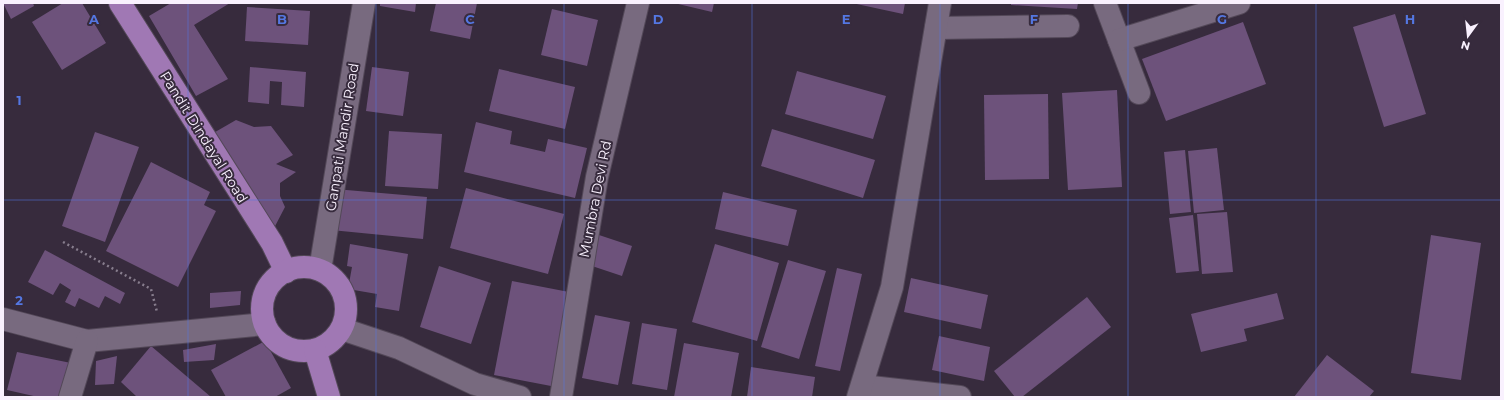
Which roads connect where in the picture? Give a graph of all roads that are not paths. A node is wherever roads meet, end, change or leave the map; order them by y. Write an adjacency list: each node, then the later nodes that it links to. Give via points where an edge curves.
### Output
1 (120, 3): 12 (main road, Pandit Dindayal Road, via 272,243)
2 (364, 3): 11 (street, Ganpati Mandir Road)
3 (638, 3): 22 (street, Mumbra Devi Rd, via 597,177)
4 (940, 3): 8 (street)
5 (1105, 3): 9 (street)
6 (1239, 3): 9 (street)
7 (1068, 26): 8 (street)
8 (936, 28): 18 (street, via 892,287)
9 (1119, 40): 10 (street)
10 (1139, 93)
11 (320, 270): 12 (main road, via 303,268); 15 (main road, via 334,280 344,295 346,312)
12 (286, 272): 14 (main road, via 274,281 265,294 262,308)
13 (3, 319): 16 (street)
14 (265, 324): 16 (street); 17 (main road, via 273,337 285,347 300,351)
15 (342, 329): 17 (main road, via 331,342); 21 (street, via 398,348 475,384)
16 (87, 341): 19 (street)
17 (315, 350): 20 (main road)
18 (860, 392): 23 (street)
19 (70, 397)
20 (329, 397)
21 (520, 397)
22 (561, 397)
23 (960, 397)

